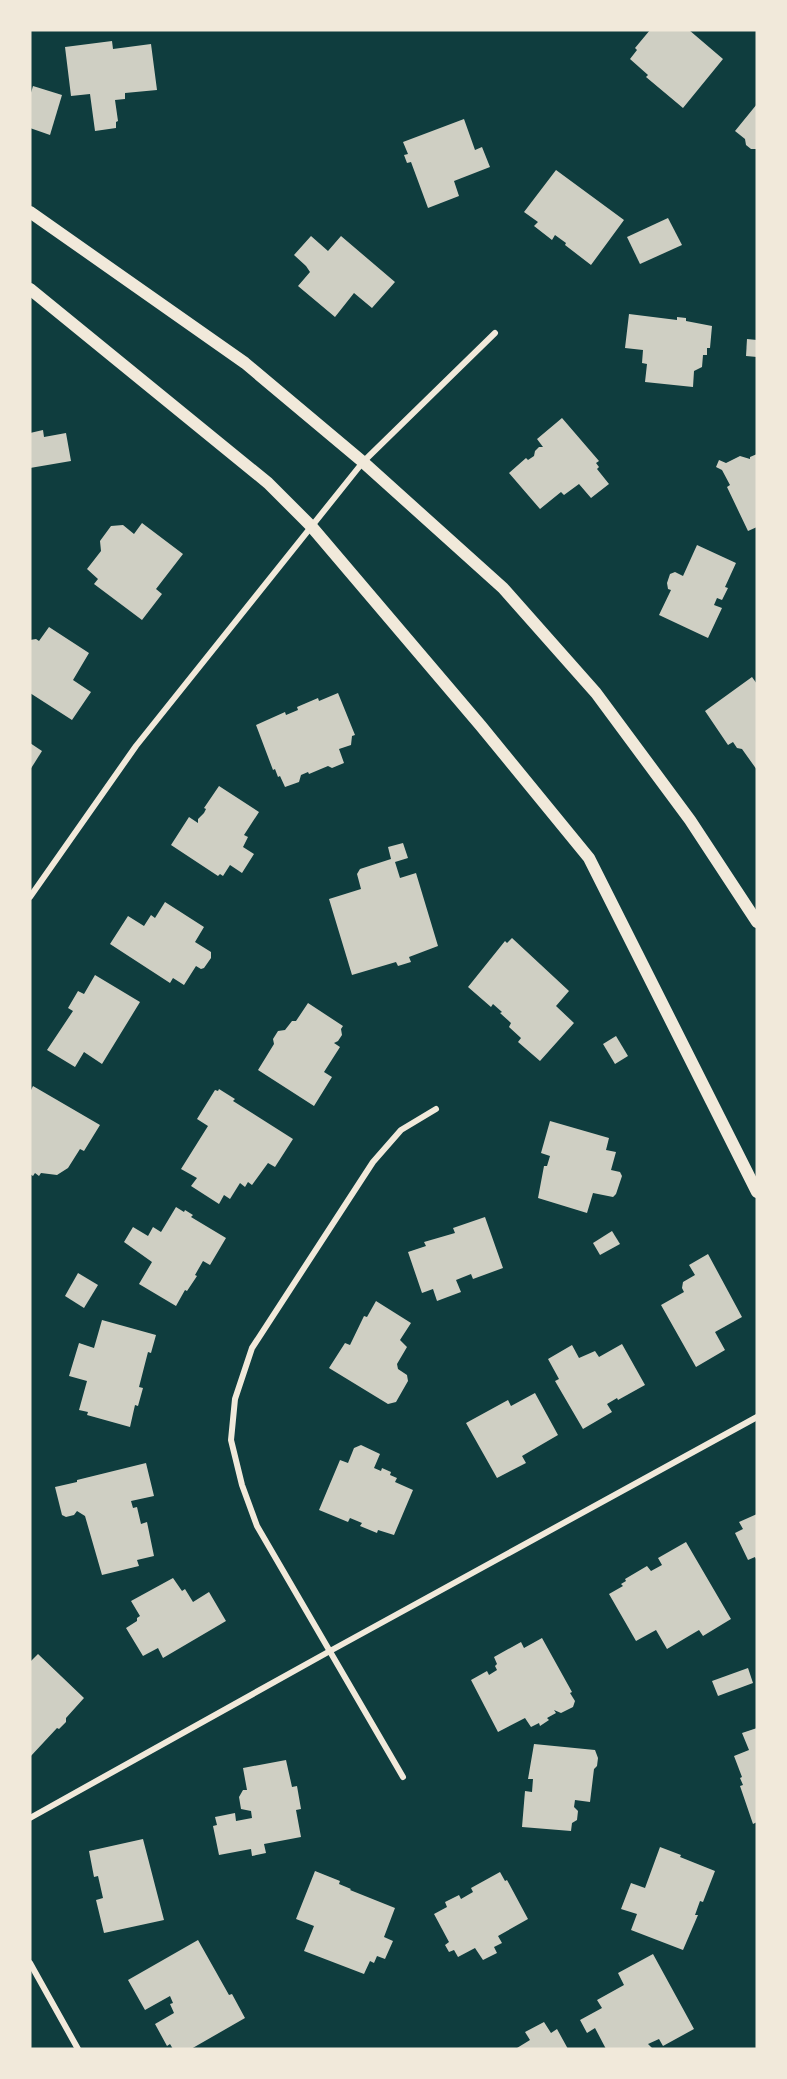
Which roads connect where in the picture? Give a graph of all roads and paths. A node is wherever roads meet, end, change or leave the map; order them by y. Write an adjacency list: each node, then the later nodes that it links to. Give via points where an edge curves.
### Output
1 (30, 212): 4 (main road, via 245,363)
2 (30, 289): 5 (main road, via 268,483)
3 (495, 333): 4 (street)
4 (363, 462): 5 (street); 7 (main road, via 503,588 596,693 690,820)
5 (311, 526): 6 (street, via 136,746); 9 (main road, via 589,858)
6 (30, 897)
7 (757, 922)
8 (436, 1109): 11 (street, via 401,1130 373,1162 252,1347 235,1399 231,1440 257,1526)
9 (757, 1192)
10 (757, 1417): 11 (street)
11 (330, 1651): 12 (street); 13 (street)
12 (403, 1777)
13 (30, 1818)
14 (30, 1963): 15 (street)
15 (78, 2049)

